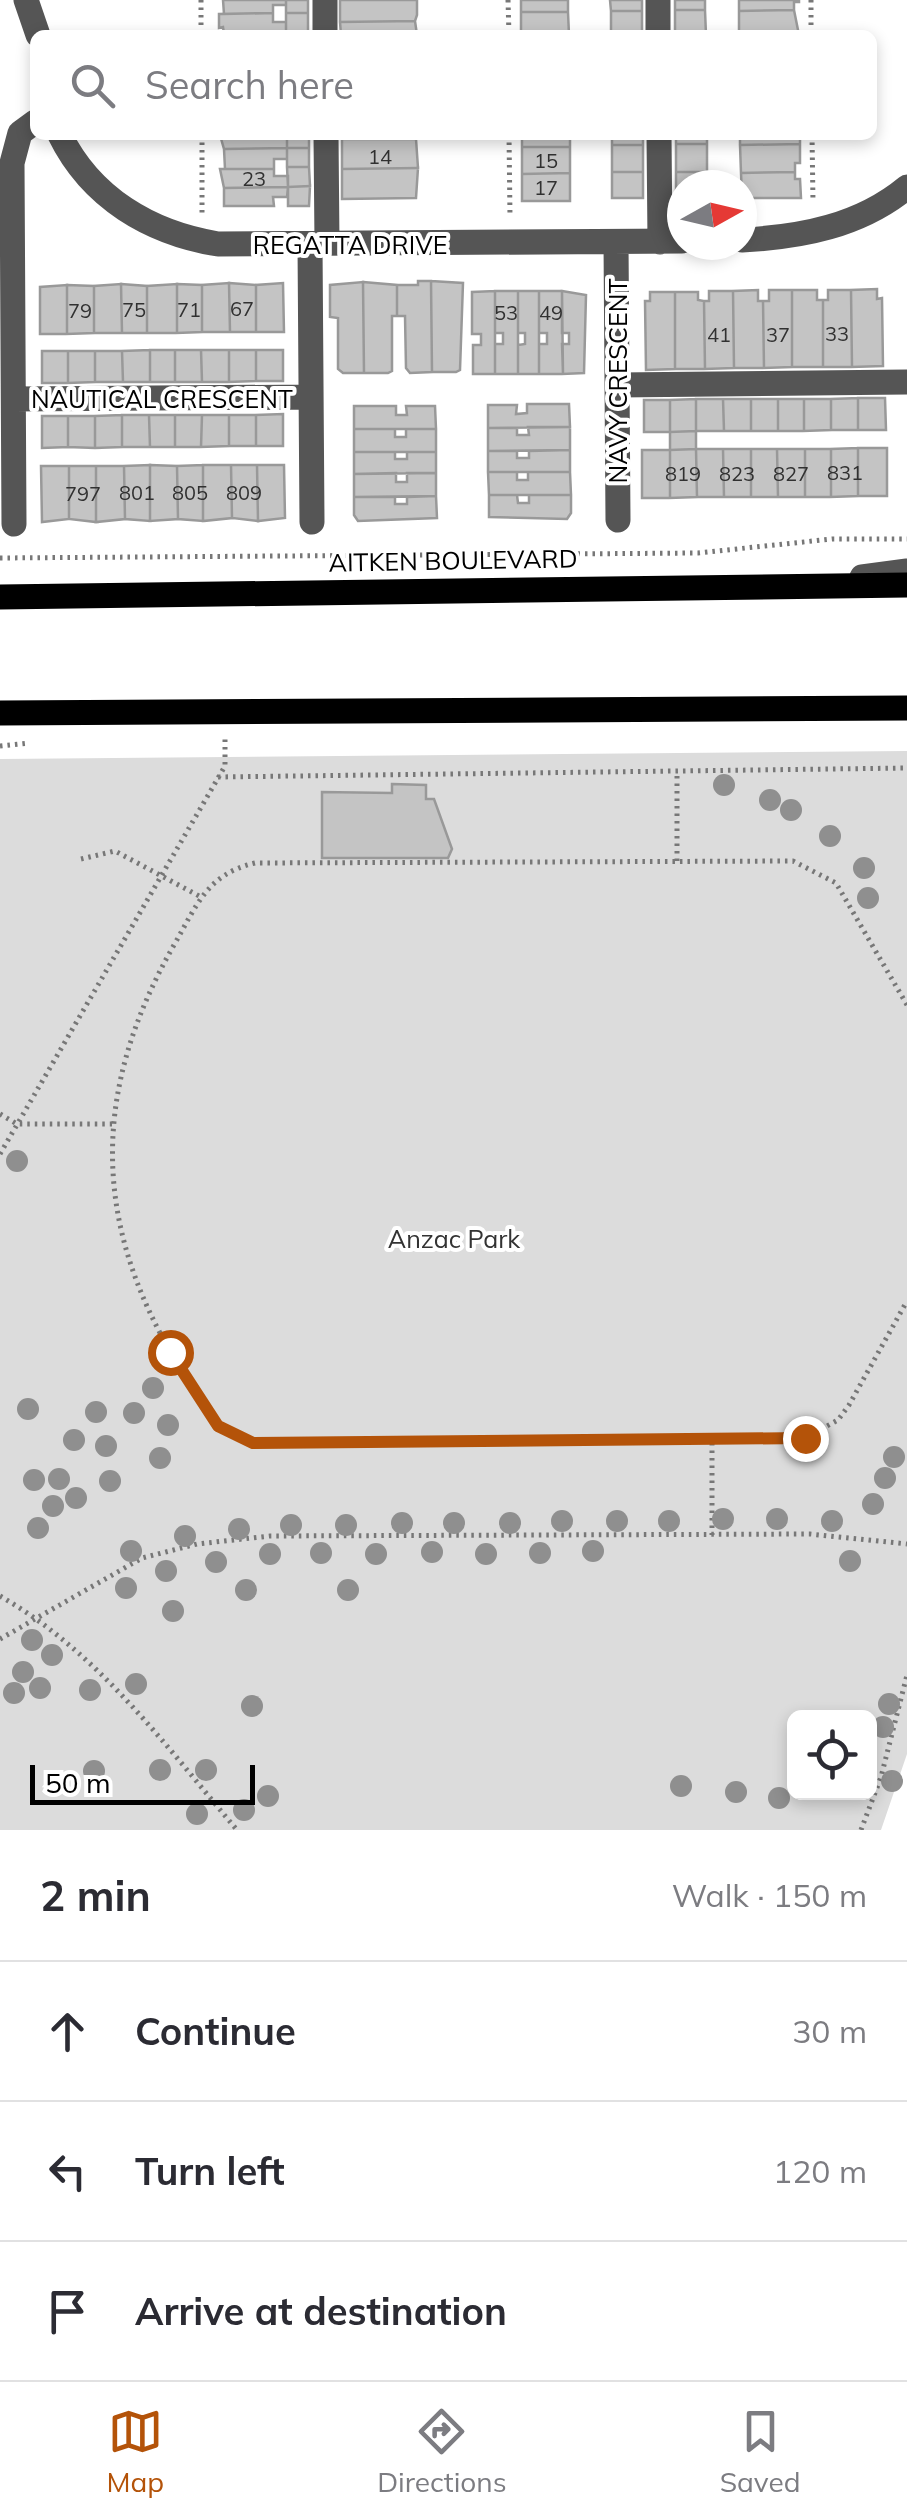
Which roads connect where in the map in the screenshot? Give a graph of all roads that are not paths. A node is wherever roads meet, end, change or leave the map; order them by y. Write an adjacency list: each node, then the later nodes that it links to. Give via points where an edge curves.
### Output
1 (26, 0): 4 (street)
2 (325, 0): 5 (street)
3 (658, 0): 6 (street)
4 (36, 30)
5 (326, 30)
6 (658, 30)
7 (30, 126): 20 (street, NAUTICAL CRESCENT, via 20,133 12,164)
8 (63, 140): 16 (street, REGATTA DRIVE, via 106,196 162,230 218,244)
9 (326, 140): 16 (street, NAUTICAL CRESCENT)
10 (660, 140): 12 (street)
11 (906, 194): 13 (street, via 828,229)
12 (667, 206)
13 (757, 238)
14 (616, 242): 15 (street, REGATTA DRIVE); 16 (street, REGATTA DRIVE); 18 (street, NAVY CRESCENT)
15 (667, 242)
16 (318, 244): 19 (street, NAUTICAL CRESCENT)
17 (907, 382): 18 (street)
18 (617, 385): 21 (street, NAVY CRESCENT)
19 (310, 397): 20 (street, NAUTICAL CRESCENT); 22 (street, NAUTICAL CRESCENT)
20 (14, 400): 23 (street, NAUTICAL CRESCENT)
21 (618, 520)
22 (312, 522)
23 (14, 524)
24 (907, 571): 26 (street)
25 (907, 585): 26 (main road, AITKEN BOULEVARD)
26 (793, 586): 27 (main road, AITKEN BOULEVARD)
27 (0, 597)
28 (907, 708): 29 (main road)
29 (0, 713)

